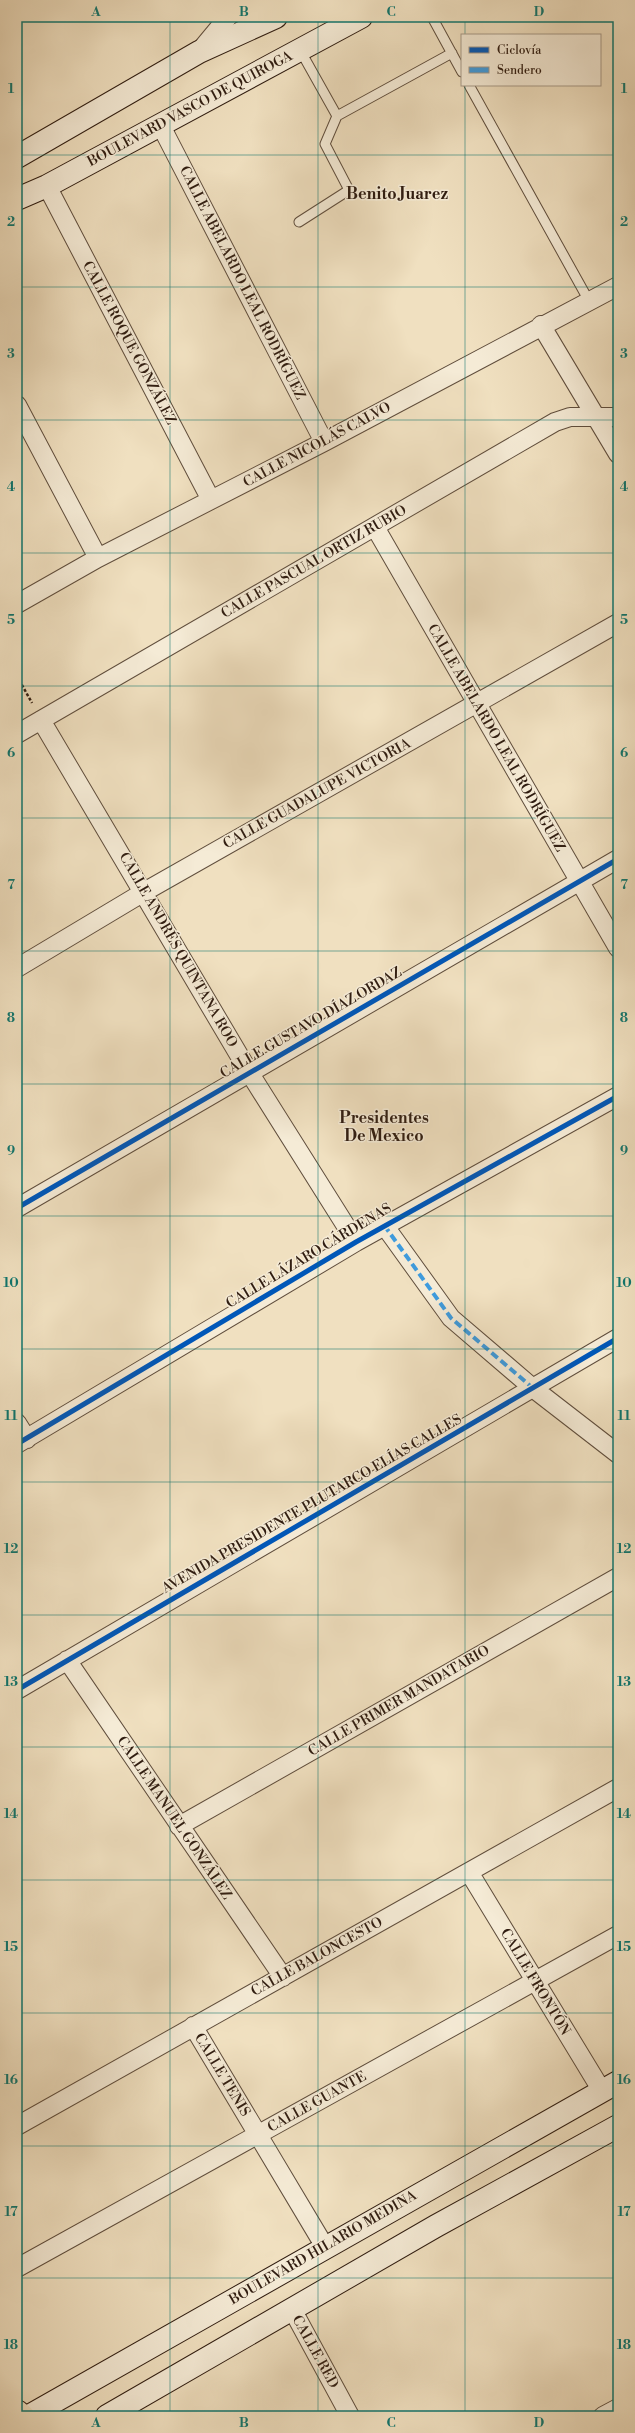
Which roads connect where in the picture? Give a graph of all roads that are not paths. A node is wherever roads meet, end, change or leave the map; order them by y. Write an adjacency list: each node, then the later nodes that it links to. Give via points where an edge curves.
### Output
1 (228, 17): 6 (street)
2 (276, 17): 6 (main road)
3 (361, 17): 5 (main road, BOULEVARD VASCO DE QUIROGA)
4 (432, 17): 7 (lane)
5 (300, 50): 10 (lane); 11 (main road, BOULEVARD VASCO DE QUIROGA)
6 (200, 52): 12 (main road)
7 (452, 53): 8 (lane); 10 (lane)
8 (461, 70)
9 (470, 86): 17 (lane)
10 (337, 116): 15 (lane, via 325,144 349,190)
11 (160, 124): 13 (main road, BOULEVARD VASCO DE QUIROGA); 22 (street, CALLE ABELARDO LEAL RODRÍGUEZ)
12 (17, 157)
13 (47, 186): 14 (main road, BOULEVARD VASCO DE QUIROGA); 24 (street, CALLE ROQUE GONZÁLEZ)
14 (17, 200)
15 (299, 222)
16 (618, 286): 17 (street, CALLE NICOLÁS CALVO)
17 (589, 301): 18 (street, CALLE NICOLÁS CALVO)
18 (541, 326): 21 (street); 22 (street, CALLE NICOLÁS CALVO)
19 (17, 404): 26 (street)
20 (618, 417): 21 (street, CALLE PASCUAL ORTIZ RUBIO)
21 (597, 418): 23 (street); 25 (street, CALLE PASCUAL ORTIZ RUBIO, via 570,418 555,422)
22 (324, 442): 24 (street, CALLE NICOLÁS CALVO)
23 (618, 454)
24 (211, 500): 26 (street, CALLE NICOLÁS CALVO)
25 (375, 527): 29 (street, CALLE ABELARDO LEAL RODRÍGUEZ); 30 (street, CALLE PASCUAL ORTIZ RUBIO)
26 (98, 558): 27 (street, CALLE NICOLÁS CALVO)
27 (17, 604)
28 (618, 622): 29 (street, CALLE GUADALUPE VICTORIA)
29 (477, 704): 33 (street, CALLE ABELARDO LEAL RODRÍGUEZ); 34 (street, CALLE GUADALUPE VICTORIA)
30 (41, 720): 31 (street, CALLE PASCUAL ORTIZ RUBIO); 34 (street, CALLE ANDRÉS QUINTANA ROO)
31 (17, 734)
32 (618, 859): 33 (street, CALLE GUSTAVO DÍAZ ORDAZ)
33 (580, 882): 35 (street, CALLE ABELARDO LEAL RODRÍGUEZ); 37 (street, CALLE GUSTAVO DÍAZ ORDAZ)
34 (144, 892): 36 (street, CALLE GUADALUPE VICTORIA); 37 (street, CALLE ANDRÉS QUINTANA ROO)
35 (618, 948)
36 (17, 968)
37 (249, 1072): 39 (street, CALLE GUSTAVO DÍAZ ORDAZ); 41 (street, CALLE ANDRÉS QUINTANA ROO)
38 (618, 1096): 40 (street, CALLE LÁZARO CÁRDENAS)
39 (17, 1208)
40 (384, 1226): 41 (street, CALLE LÁZARO CÁRDENAS); 43 (street, via 451,1318)
41 (356, 1242): 45 (street, CALLE LÁZARO CÁRDENAS)
42 (618, 1338): 43 (street, AVENIDA PRESIDENTE PLUTARCO ELÍAS CALLES)
43 (534, 1389): 46 (street); 48 (street, AVENIDA PRESIDENTE PLUTARCO ELÍAS CALLES)
44 (17, 1423): 45 (street)
45 (22, 1442)
46 (618, 1454)
47 (618, 1577): 51 (street, CALLE PRIMER MANDATARIO)
48 (67, 1660): 49 (street, AVENIDA PRESIDENTE PLUTARCO ELÍAS CALLES); 51 (street, CALLE MANUEL GONZÁLEZ)
49 (17, 1690)
50 (618, 1788): 52 (street, CALLE BALONCESTO)
51 (179, 1826): 54 (street, CALLE MANUEL GONZÁLEZ)
52 (469, 1872): 54 (street, CALLE BALONCESTO); 55 (street, CALLE FRONTÓN)
53 (618, 1935): 55 (street, CALLE GUANTE)
54 (282, 1977): 56 (street, CALLE BALONCESTO)
55 (535, 1982): 57 (street, CALLE FRONTÓN); 60 (street, CALLE GUANTE)
56 (193, 2026): 58 (street, CALLE BALONCESTO); 60 (street, CALLE TENIS)
57 (610, 2086): 61 (main road, BOULEVARD HILARIO MEDINA)
58 (17, 2126)
59 (618, 2126): 63 (main road)
60 (257, 2135): 61 (street, CALLE TENIS); 62 (street, CALLE GUANTE)
61 (325, 2247): 67 (main road, BOULEVARD HILARIO MEDINA)
62 (17, 2268)
63 (292, 2309): 68 (main road); 69 (street, CALLE RED)
64 (618, 2408): 70 (street)
65 (17, 2411): 66 (main road)
66 (23, 2416)
67 (29, 2416)
68 (108, 2416)
69 (350, 2416)
70 (603, 2416)

